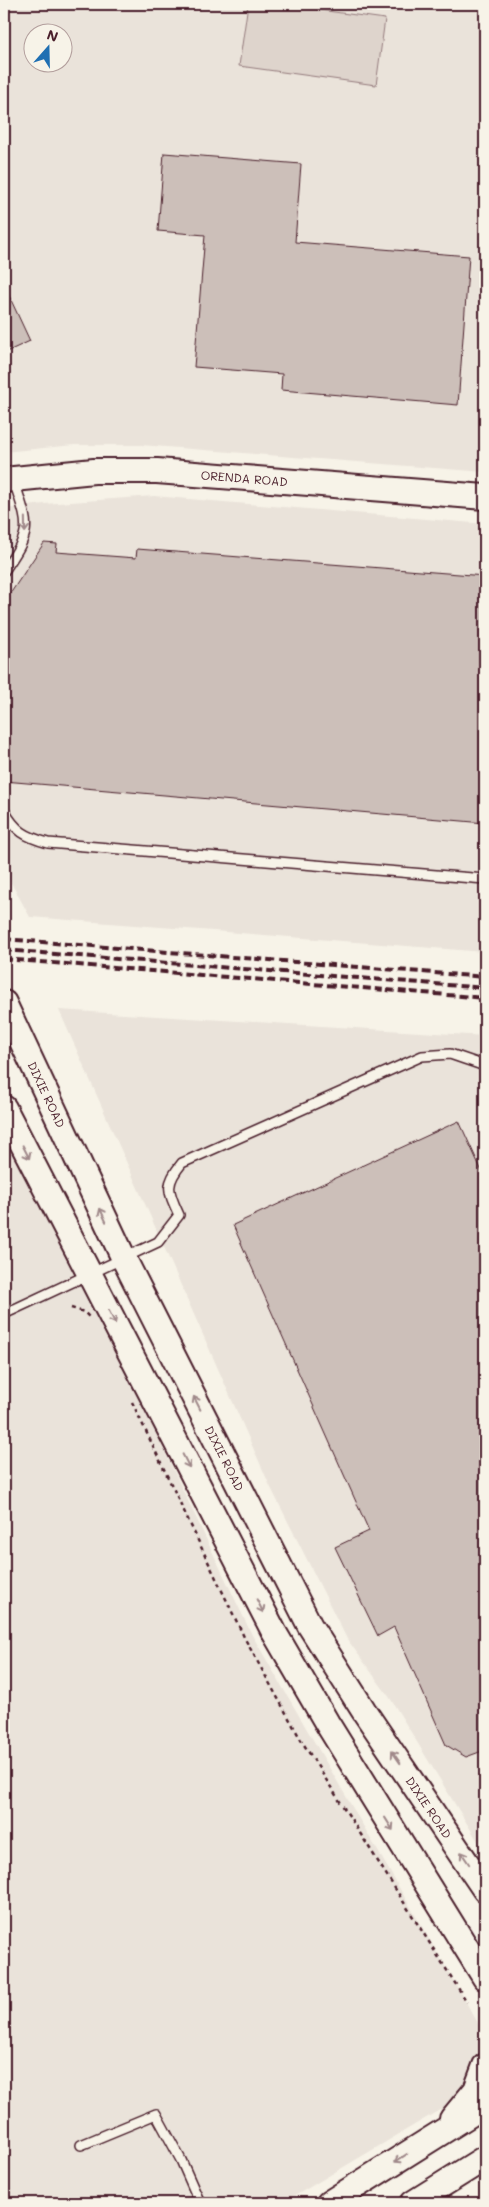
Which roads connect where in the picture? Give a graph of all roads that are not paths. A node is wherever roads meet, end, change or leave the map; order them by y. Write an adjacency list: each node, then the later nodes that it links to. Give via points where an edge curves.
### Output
1 (8, 479): 2 (main road, ORENDA ROAD, via 94,471 157,471); 3 (lane, one-way to 3, via 26,519 26,533)
2 (485, 497)
3 (4, 571)
4 (4, 810): 5 (lane, via 10,822 26,837 48,843)
5 (485, 879)
6 (4, 1003): 9 (main road, DIXIE ROAD, one-way to 6)
7 (485, 1066): 9 (lane, via 450,1054 422,1056 182,1163 172,1175 168,1192 179,1214 158,1242)
8 (4, 1108): 10 (main road, one-way to 10)
9 (124, 1259): 10 (lane); 12 (main road, DIXIE ROAD, one-way to 9, via 310,1626)
10 (90, 1273): 11 (lane); 13 (main road, one-way to 13, via 274,1632)
11 (4, 1314)
12 (485, 1890)
13 (485, 1978)
14 (485, 2066): 16 (main road, via 476,2090)
15 (485, 2105): 16 (main road)
16 (442, 2132): 22 (main road, one-way to 22)
17 (81, 2145): 21 (lane, via 156,2114)
18 (485, 2158): 20 (main road)
19 (485, 2166): 20 (main road)
20 (462, 2172): 23 (main road)
21 (200, 2203)
22 (329, 2203)
23 (413, 2203)

